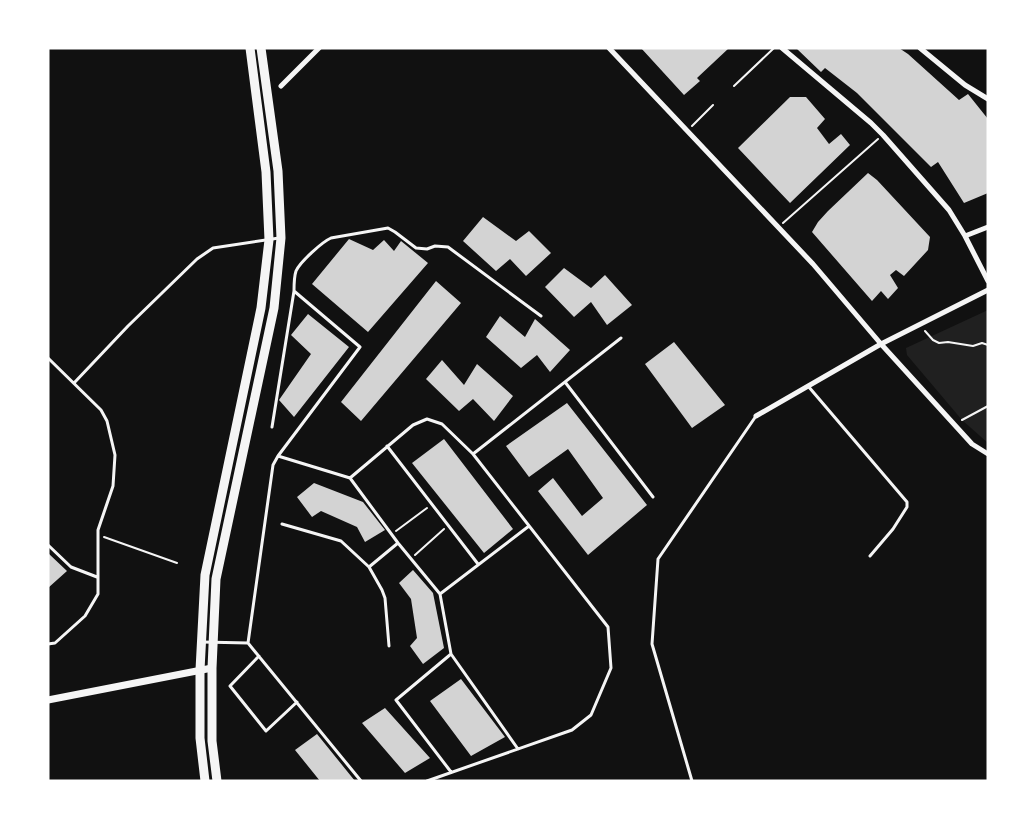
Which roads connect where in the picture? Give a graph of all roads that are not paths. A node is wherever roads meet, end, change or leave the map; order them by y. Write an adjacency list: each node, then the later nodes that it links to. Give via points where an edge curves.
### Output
1 (250, 48): 12 (main road, via 266,172)
2 (261, 48): 11 (main road, via 278,171)
3 (319, 48): 7 (street)
4 (609, 48): 18 (street, via 779,227)
5 (782, 48): 10 (street, via 872,123 949,210)
6 (920, 48): 8 (street, via 965,86)
7 (281, 86)
8 (988, 99)
9 (988, 227): 10 (street)
10 (965, 236): 13 (street)
11 (281, 238): 12 (lane); 41 (main road, via 274,308 216,579)
12 (268, 240): 21 (lane, via 213,248 197,259); 40 (main road, via 261,308 204,575)
13 (988, 281)
14 (988, 290): 18 (street)
15 (294, 291): 16 (lane, via 299,267 325,241 388,228 416,248 448,247); 24 (lane); 28 (lane, via 360,347)
16 (541, 316)
17 (621, 338): 20 (lane)
18 (881, 344): 22 (street); 26 (street, via 972,444)
19 (48, 358): 21 (lane)
20 (565, 382): 27 (lane); 30 (lane)
21 (74, 383): 38 (lane, via 101,410 116,455 113,486 98,530)
22 (808, 386): 23 (street); 35 (lane, via 907,502 908,507 893,529)
23 (756, 416): 57 (lane, via 657,559 652,644)
24 (272, 427)
25 (387, 446): 27 (lane, via 427,419 442,424); 29 (lane); 36 (lane)
26 (988, 453)
27 (473, 454): 32 (lane)
28 (278, 456): 29 (lane); 42 (lane, via 273,465)
29 (350, 478): 33 (lane)
30 (653, 497)
31 (282, 524): 37 (lane, via 340,541)
32 (529, 526): 36 (lane); 51 (lane, via 608,627 611,669 591,715 572,730)
33 (398, 543): 37 (lane); 39 (lane)
34 (48, 544): 38 (lane, via 71,567)
35 (870, 556)
36 (478, 564): 39 (lane)
37 (369, 567): 44 (lane, via 385,598)
38 (97, 577): 43 (lane, via 98,594 85,616 55,643)
39 (440, 594): 45 (lane)
40 (200, 642): 41 (lane); 48 (main road)
41 (212, 642): 42 (lane); 47 (main road)
42 (248, 643): 46 (lane)
43 (48, 644)
44 (389, 646)
45 (451, 654): 51 (lane); 52 (lane, via 396,700)
46 (259, 656): 50 (lane); 50 (lane, via 230,686 267,731)
47 (212, 668): 48 (street); 54 (main road, via 212,741)
48 (200, 669): 49 (street); 53 (main road, via 200,738)
49 (48, 700)
50 (297, 702): 55 (lane)
51 (518, 749): 52 (lane)
52 (451, 773): 56 (lane)
53 (205, 781)
54 (217, 781)
55 (361, 781)
56 (427, 781)
57 (692, 781)

